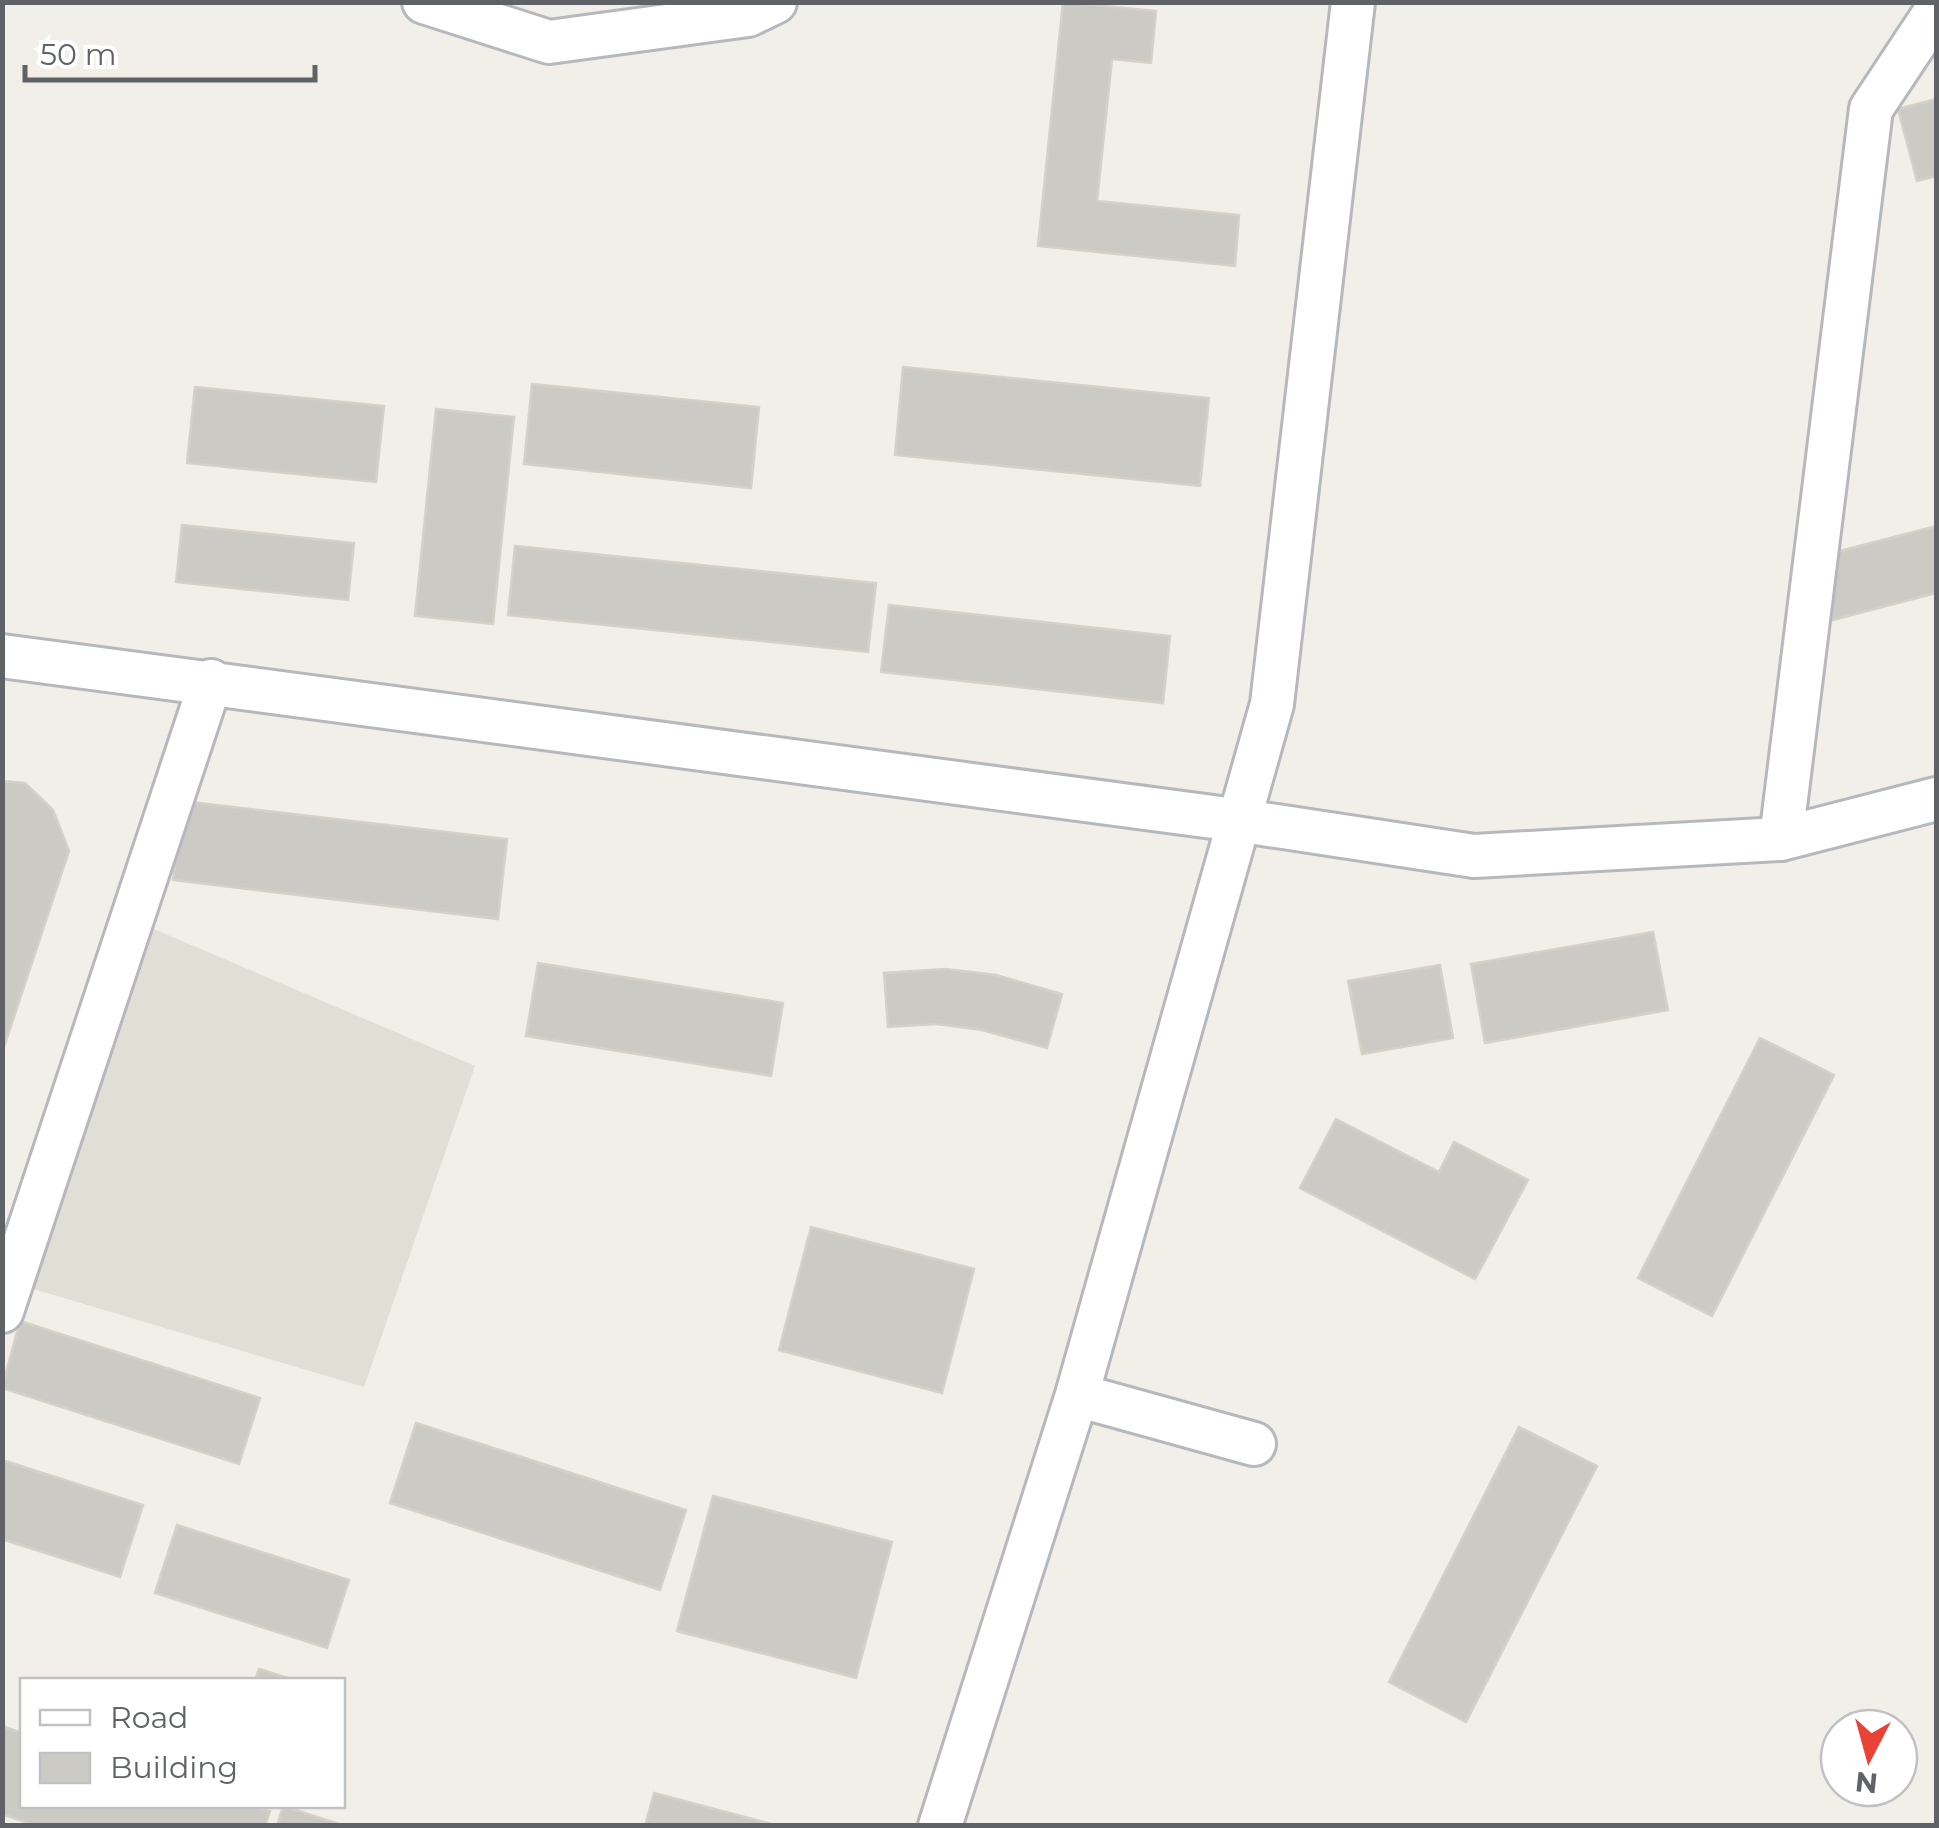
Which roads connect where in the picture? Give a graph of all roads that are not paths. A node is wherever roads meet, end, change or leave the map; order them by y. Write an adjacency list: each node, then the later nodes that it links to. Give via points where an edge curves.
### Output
1 (424, 2): 2 (street, via 549,42 748,15)
2 (775, 2)
3 (1353, 2): 8 (street, via 1272,704)
4 (1936, 12): 9 (street, via 1871,109)
5 (2, 656): 6 (street)
6 (211, 681): 8 (street); 10 (street)
7 (1936, 798): 9 (street)
8 (1243, 821): 9 (street, via 1474,856); 11 (street)
9 (1781, 840)
10 (2, 1312)
11 (1077, 1394): 12 (street); 13 (street)
12 (1254, 1444)
13 (940, 1826)

